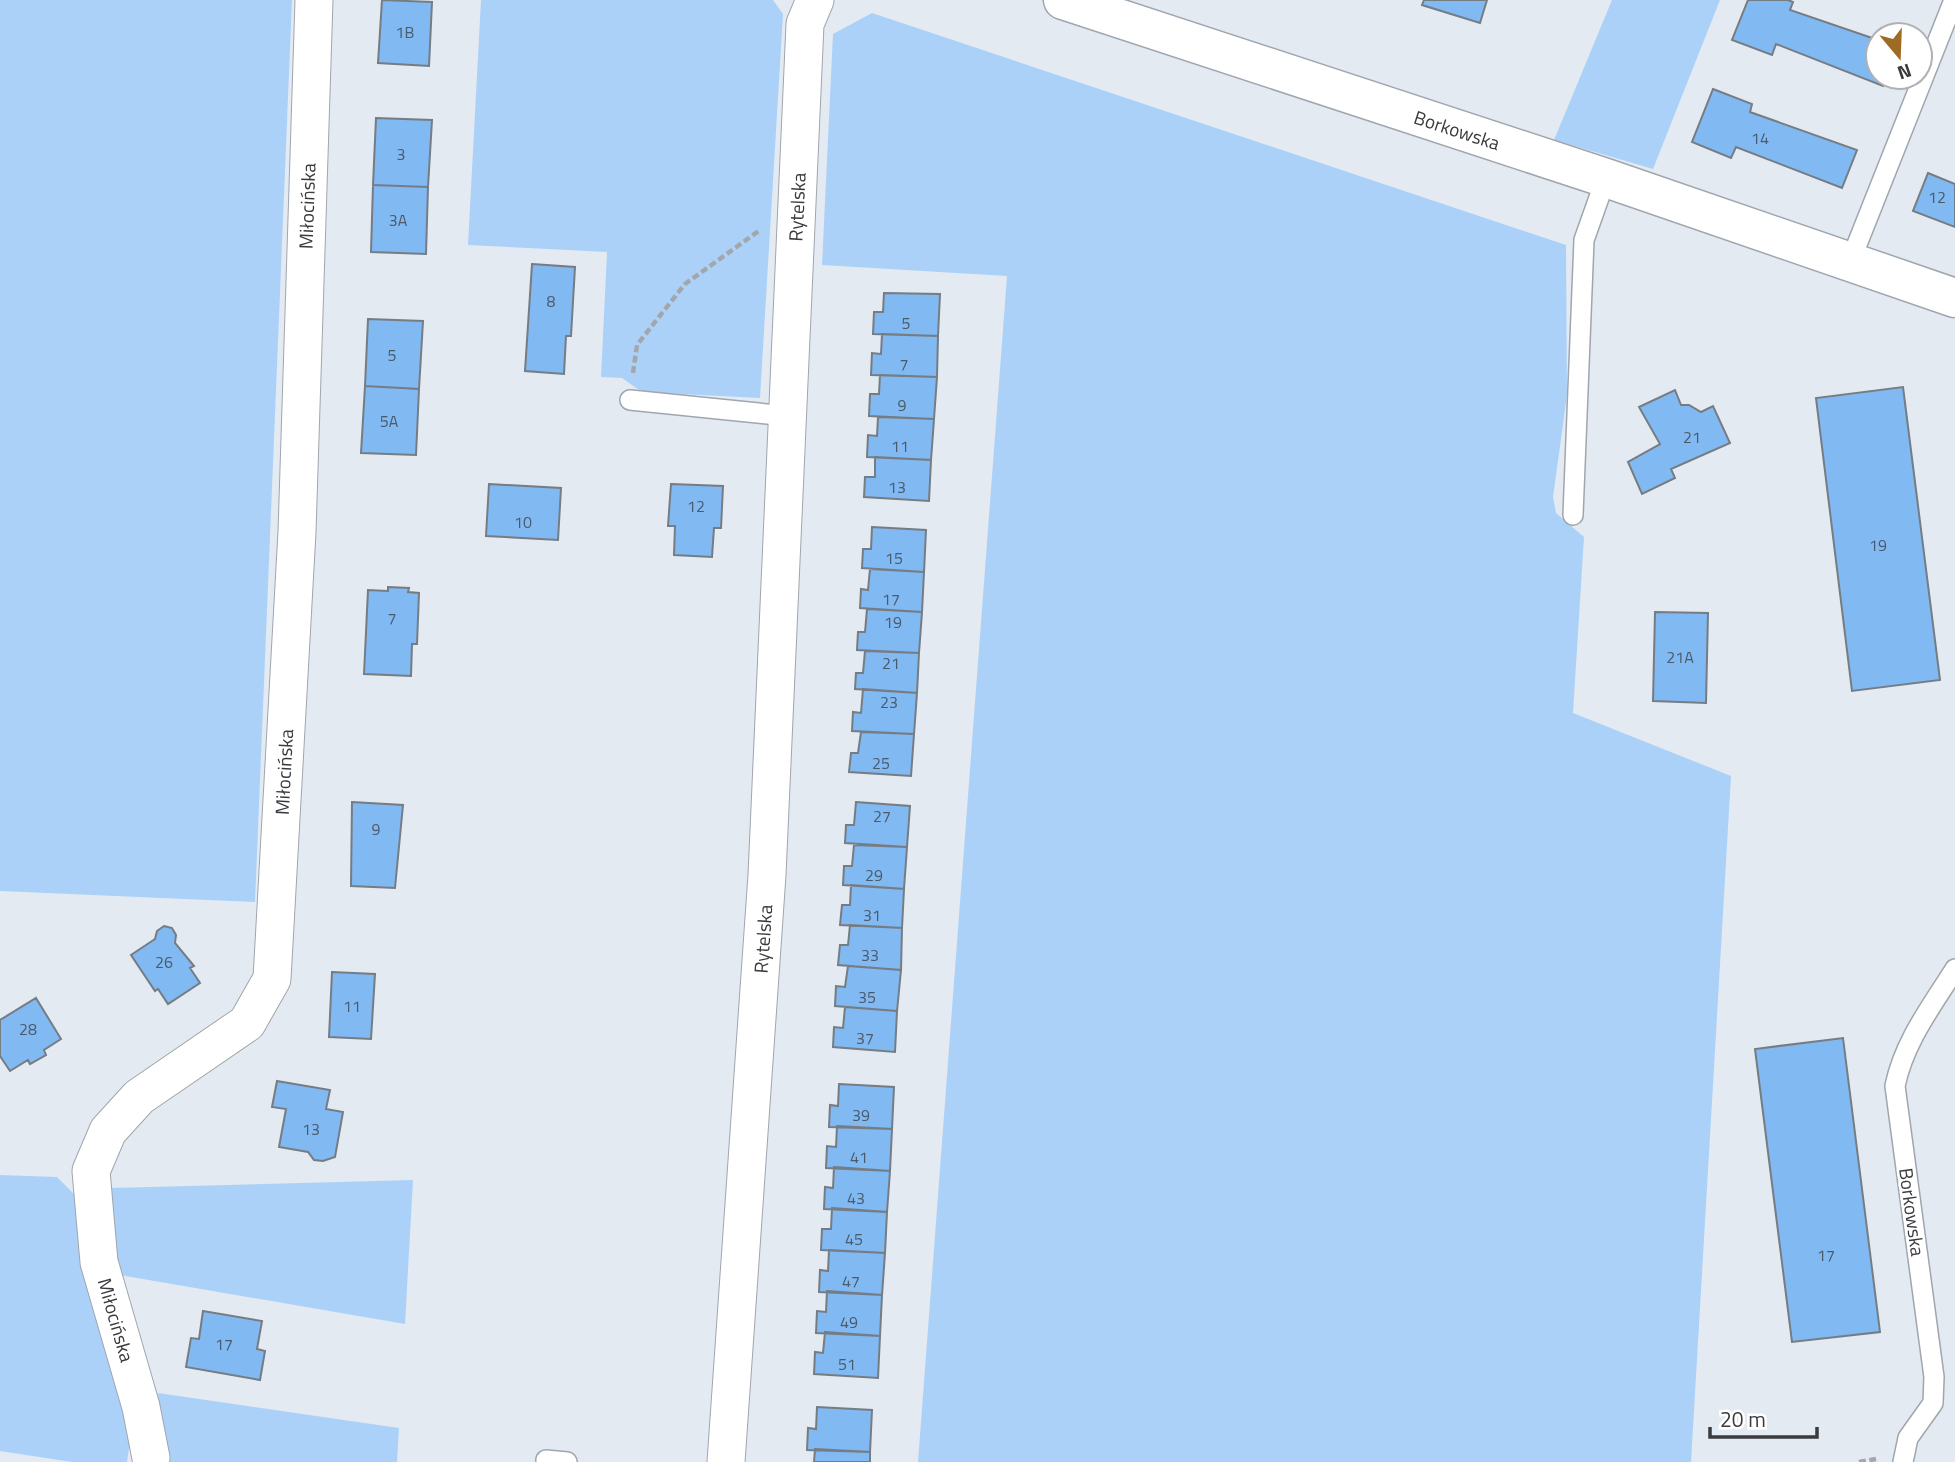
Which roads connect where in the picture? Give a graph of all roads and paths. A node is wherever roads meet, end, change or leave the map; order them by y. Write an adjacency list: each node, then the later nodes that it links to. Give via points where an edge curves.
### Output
1 (314, 0): 13 (street, Miłocińska, via 297,532 272,979 247,1023 139,1097 108,1131 91,1171 99,1262)
2 (815, 0): 6 (street, Rytelska, via 805,24)
3 (1063, 0): 5 (street, Borkowska)
4 (1954, 0): 7 (lane)
5 (1606, 178): 7 (street, Borkowska); 11 (lane, via 1584,240)
6 (798, 203): 9 (path, via 685,285 637,345); 10 (street, Rytelska)
7 (1850, 262): 8 (street, Borkowska)
8 (1955, 298)
9 (630, 400): 10 (lane)
10 (788, 415): 16 (street, Rytelska, via 767,875)
11 (1573, 515)
12 (1955, 969): 17 (lane, Borkowska, via 1915,1031 1900,1062 1895,1086 1934,1377 1933,1403 1908,1438)
13 (151, 1458)
14 (546, 1460): 15 (lane)
15 (568, 1462)
16 (726, 1462)
17 (1903, 1462)

